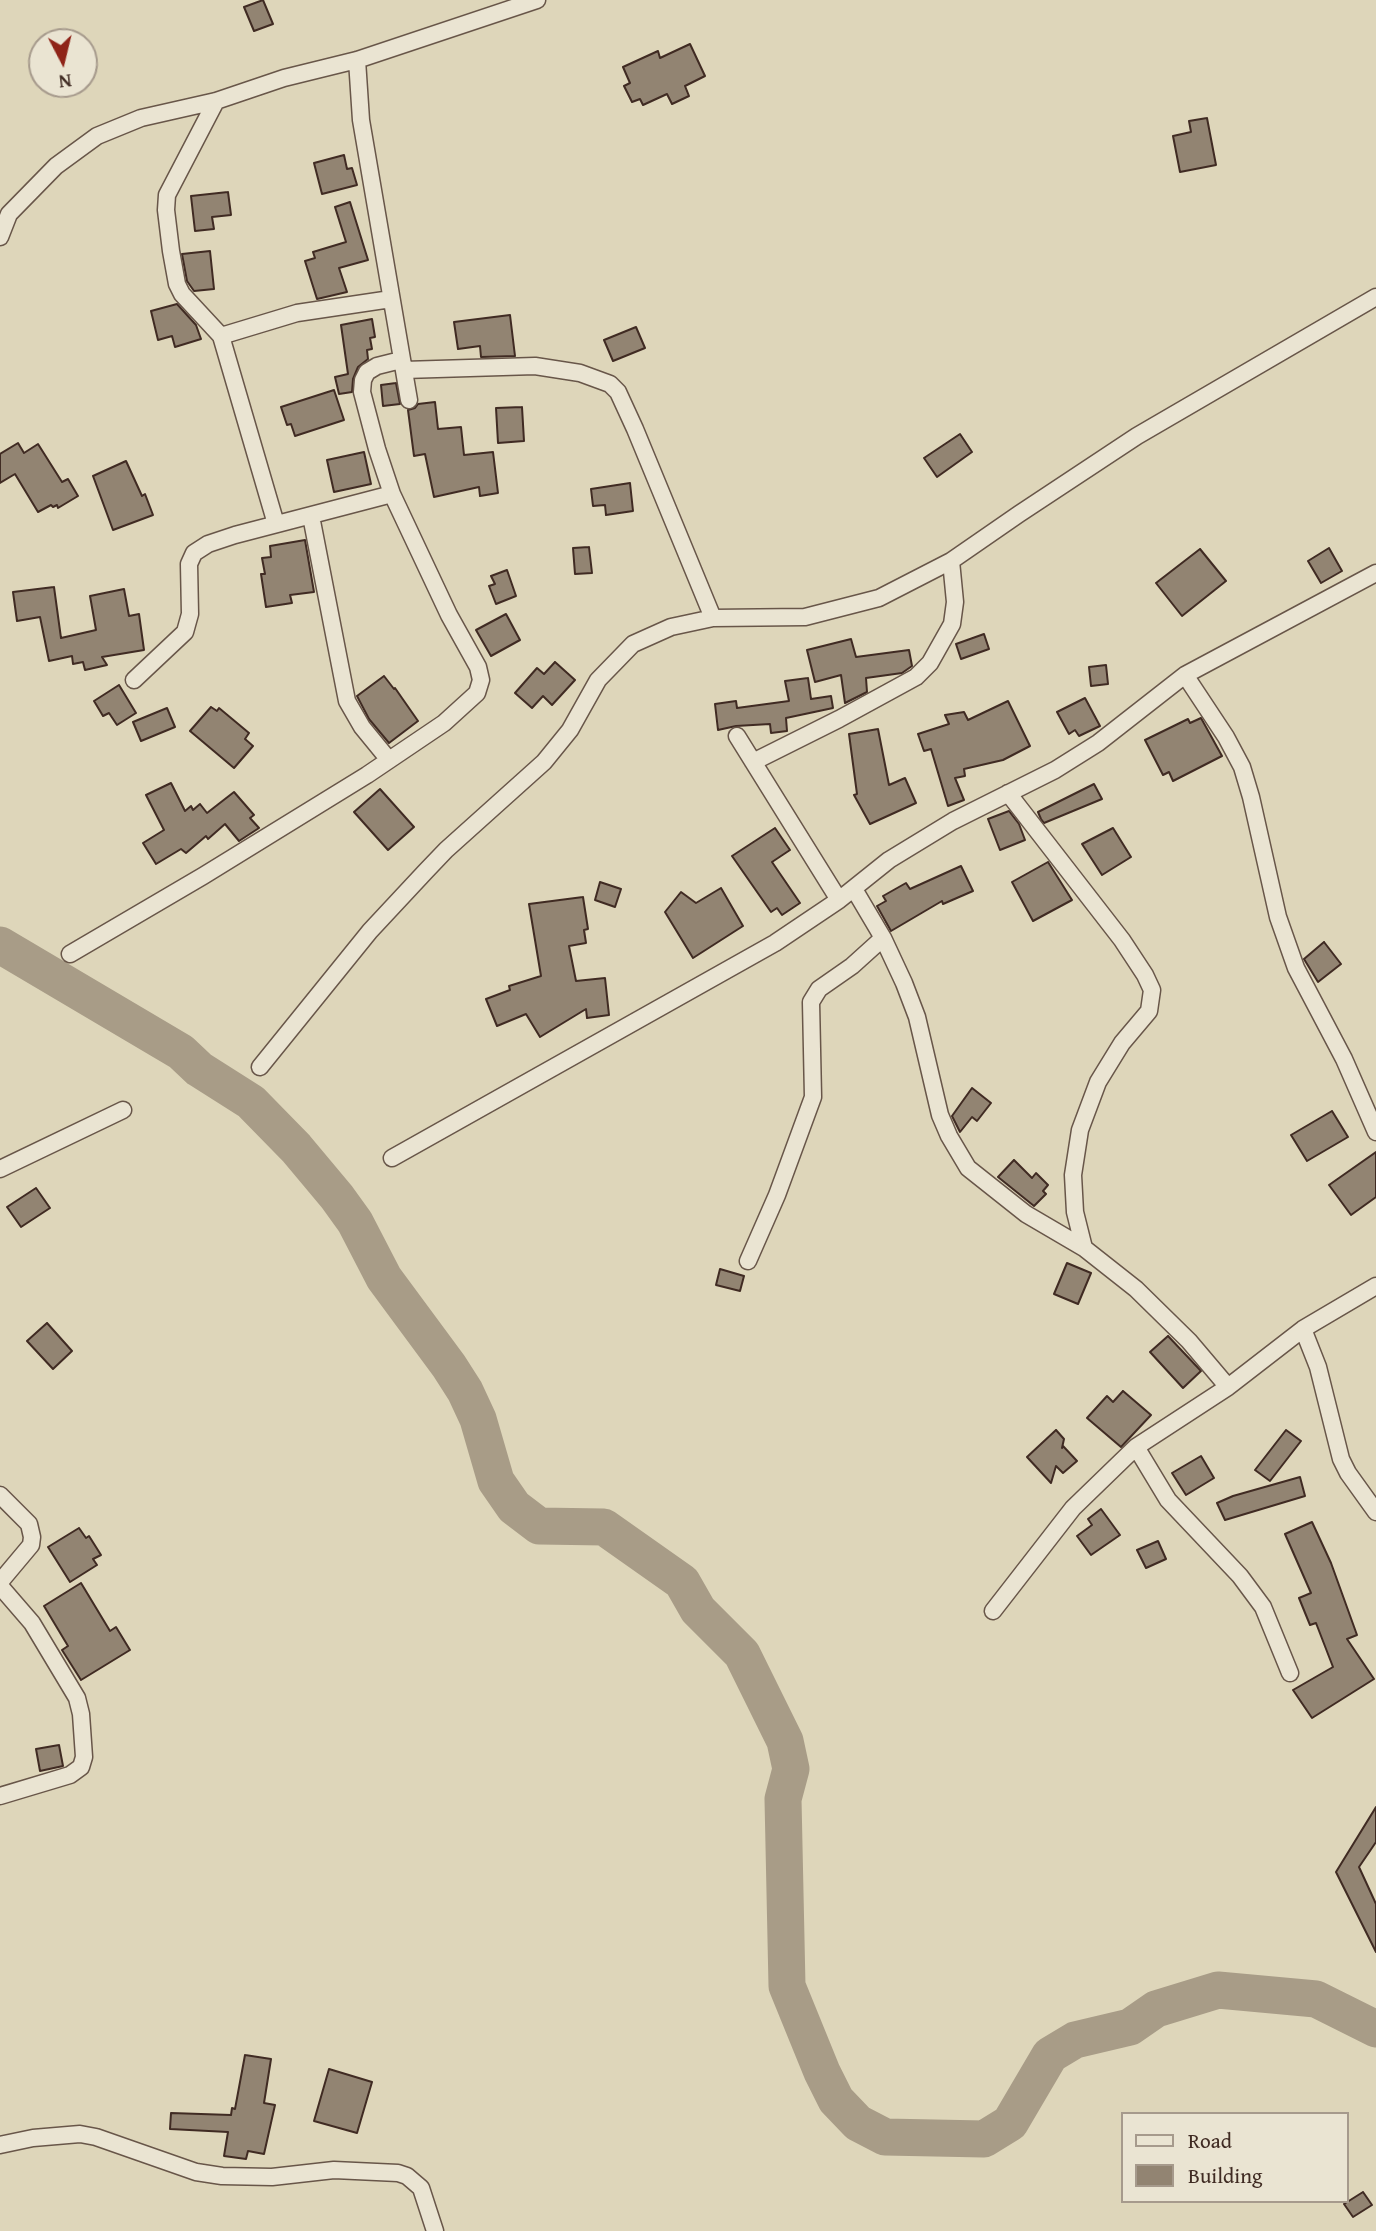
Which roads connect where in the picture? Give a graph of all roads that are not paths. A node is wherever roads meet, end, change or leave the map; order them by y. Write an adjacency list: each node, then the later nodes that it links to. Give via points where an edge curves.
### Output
1 (537, 0): 2 (street)
2 (357, 60): 3 (street); 6 (street, via 361,120)
3 (216, 101): 4 (street, via 141,117 97,136 56,166 9,214); 7 (street, via 172,184 166,210 177,285)
4 (0, 237)
5 (1376, 297): 13 (street, via 1137,436)
6 (391, 299): 7 (street, via 297,313); 8 (street)
7 (221, 336): 12 (street)
8 (403, 365): 9 (street); 10 (street, via 371,369 362,386); 15 (street, via 535,366 580,373 610,384 635,429)
9 (409, 400)
10 (392, 494): 11 (street); 19 (street, via 481,680 477,693 454,714)
11 (311, 516): 12 (street); 19 (street, via 347,701)
12 (276, 524): 17 (street, via 194,552 188,564 190,614 185,632)
13 (951, 561): 15 (street, via 879,598 805,617); 20 (street, via 952,624 930,663 916,677)
14 (1376, 573): 16 (street)
15 (713, 618): 26 (street, via 648,636 613,662 544,762 446,850 370,931)
16 (1185, 675): 21 (street, via 1098,743); 28 (street, via 1241,767 1278,917 1296,968 1345,1059)
17 (134, 680)
18 (737, 736): 20 (street)
19 (389, 760): 25 (street)
20 (753, 762): 23 (street)
21 (1007, 793): 22 (street, via 889,860); 31 (street, via 1122,940 1152,990 1149,1011 1098,1082 1080,1130 1073,1175 1075,1212)
22 (854, 889): 23 (street); 24 (street)
23 (839, 900): 29 (street, via 775,943)
24 (883, 938): 31 (street, via 917,1017 940,1115 968,1168 1026,1214); 32 (street, via 819,989 811,1002 813,1097)
25 (70, 954)
26 (260, 1067)
27 (123, 1110): 30 (street)
28 (1376, 1132)
29 (392, 1158)
30 (0, 1169)
31 (1084, 1248): 35 (street, via 1136,1289)
32 (748, 1261)
33 (1376, 1286): 34 (street)
34 (1303, 1329): 35 (street); 38 (street, via 1318,1367 1341,1459)
35 (1228, 1387): 36 (street)
36 (1136, 1447): 40 (street, via 1073,1508); 41 (street, via 1168,1500 1263,1607)
37 (0, 1495): 39 (street, via 29,1524 33,1537)
38 (1376, 1512)
39 (0, 1584): 42 (street, via 32,1623 77,1698 84,1758 70,1775)
40 (993, 1611)
41 (1290, 1674)
42 (0, 1796)
43 (0, 2145): 44 (street, via 80,2134 195,2172 222,2176 398,2172 421,2188)
44 (435, 2231)

